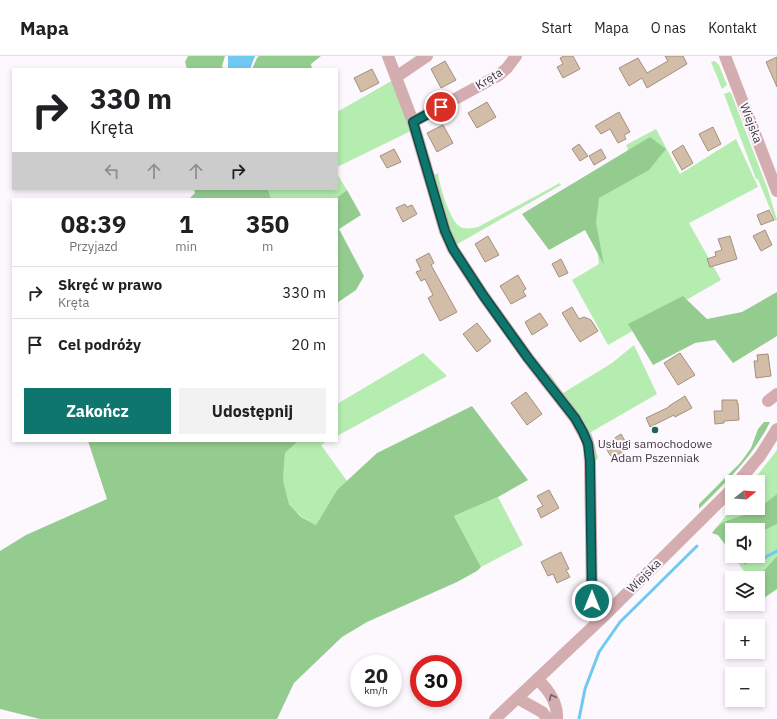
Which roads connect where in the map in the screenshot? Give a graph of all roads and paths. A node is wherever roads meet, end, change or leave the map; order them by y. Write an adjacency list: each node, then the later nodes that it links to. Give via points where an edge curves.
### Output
1 (388, 56): 5 (street)
2 (427, 56): 5 (street)
3 (516, 56): 6 (street, Kręta, via 499,75)
4 (725, 56): 7 (street, Wiejska)
5 (396, 77): 6 (street)
6 (413, 122): 11 (street, via 443,224 453,249 528,358 569,409 587,440 590,461 592,601 594,610)
7 (777, 190)
8 (777, 429): 9 (street)
9 (744, 475)
10 (725, 496): 11 (street, Wiejska)
11 (601, 619): 12 (street, Wiejska)
12 (537, 679): 13 (street, Wiejska); 16 (street, one-way to 12, via 558,710 550,693)
13 (517, 698): 14 (street, Wiejska); 15 (street, via 542,712)
14 (496, 719)
15 (548, 719)
16 (557, 719)

